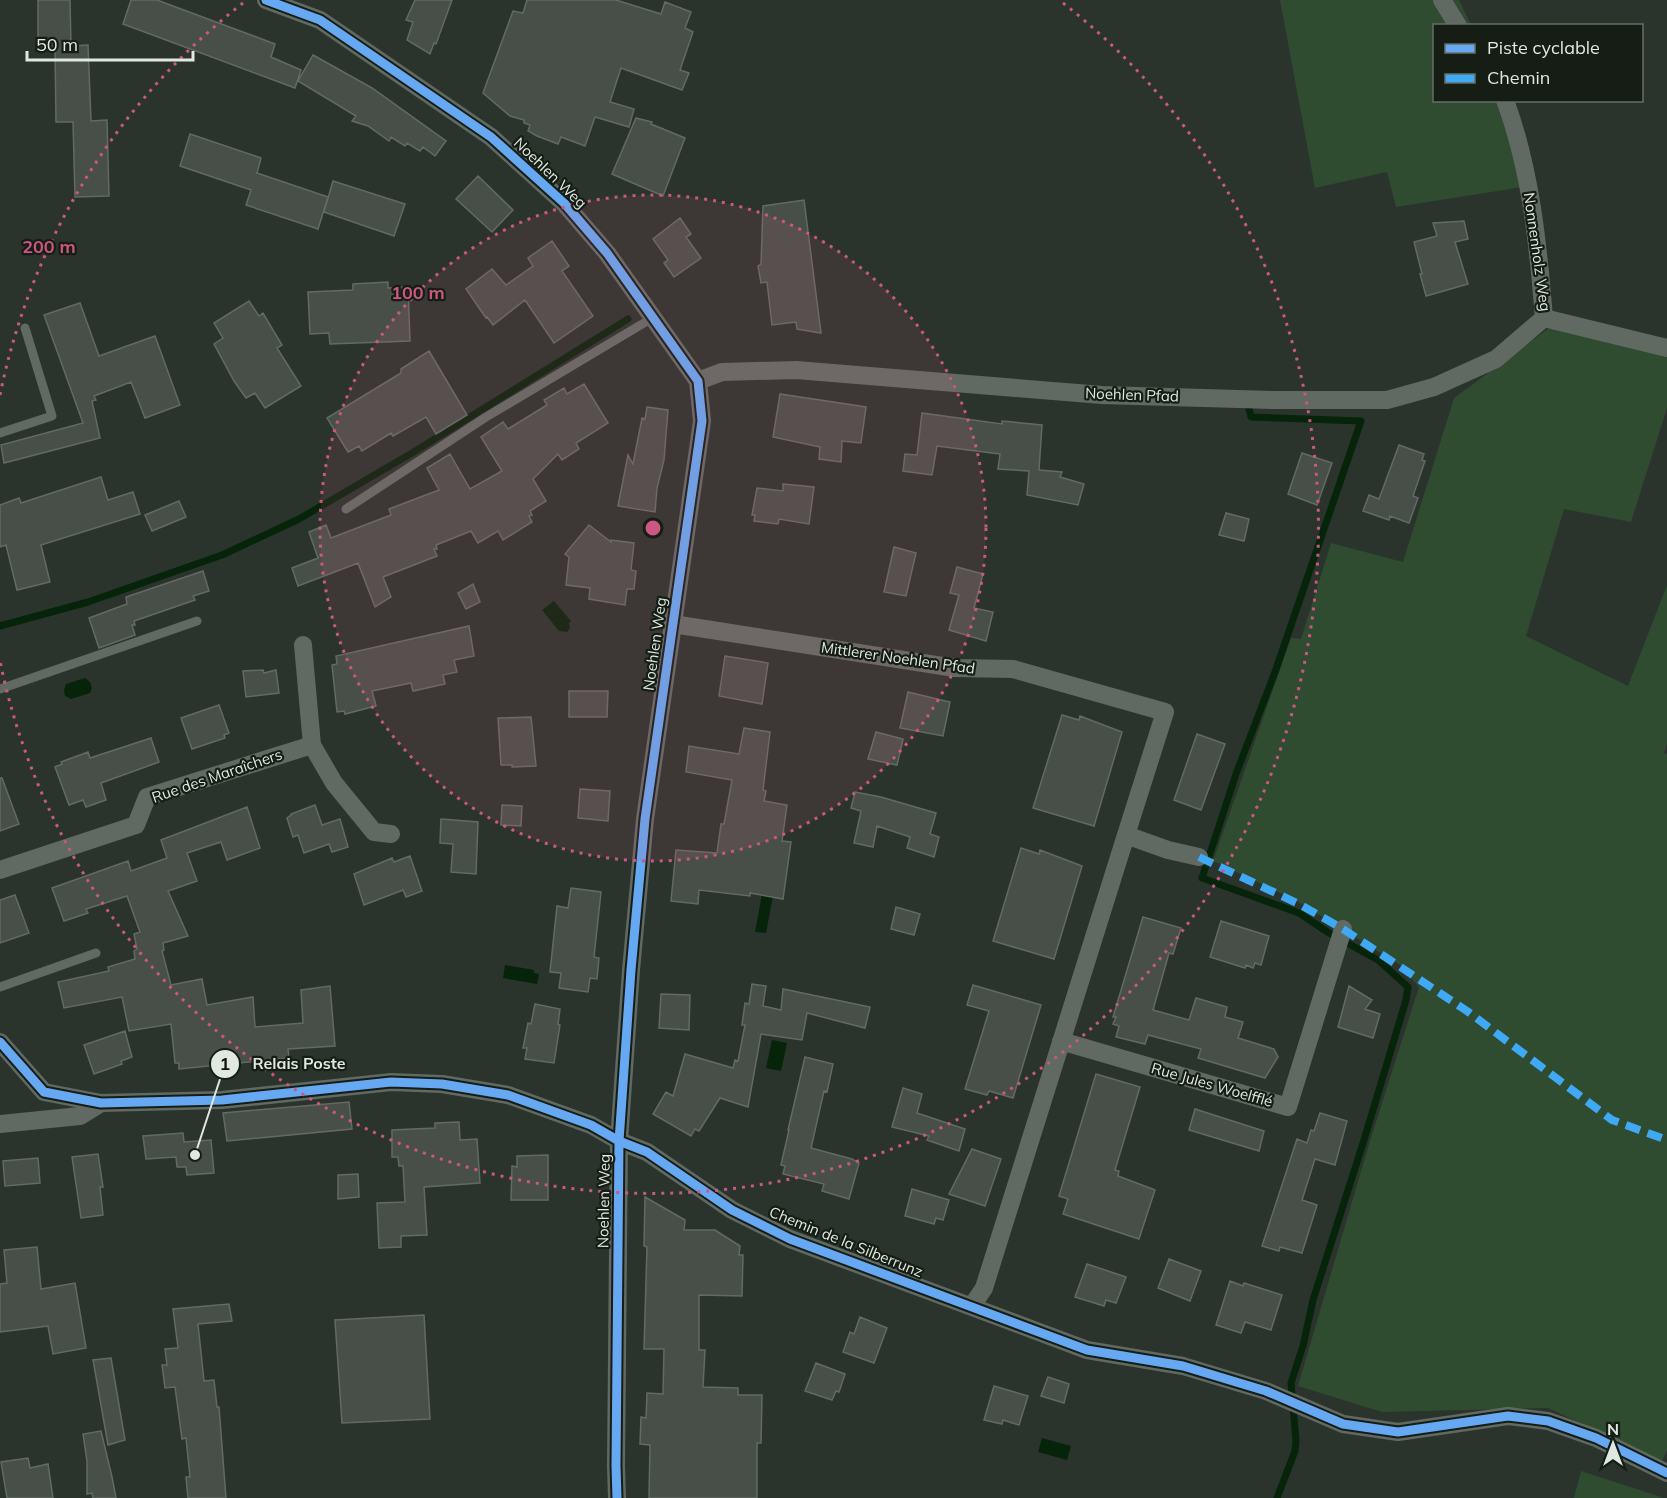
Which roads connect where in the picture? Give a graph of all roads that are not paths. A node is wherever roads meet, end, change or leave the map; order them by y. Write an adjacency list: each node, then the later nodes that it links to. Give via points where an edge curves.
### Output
1 (266, 0): 5 (street, Noehlen Weg, via 320,20 491,137 564,202)
2 (1442, 0): 3 (street)
3 (1457, 24)
4 (1506, 102): 6 (street, Nonnenholz Weg, via 1523,159 1536,228)
5 (654, 317): 9 (street, Noehlen Weg); 11 (lane, via 486,417)
6 (1544, 318): 8 (street, Nonnenholz Weg); 9 (street, Noehlen Pfad, via 1496,359 1434,387 1387,400 1102,395 796,370 722,372)
7 (25, 328): 10 (lane, via 52,416)
8 (1667, 348)
9 (698, 381): 13 (street, Noehlen Weg, via 702,421)
10 (0, 433)
11 (346, 509)
12 (197, 621): 15 (lane)
13 (673, 624): 18 (street, Mittlerer Noehlen Pfad, via 955,668 1013,669 1165,712); 30 (street, Noehlen Weg, via 645,819)
14 (303, 645): 16 (street)
15 (0, 689)
16 (312, 745): 17 (street, via 334,783 374,832); 20 (street, Rue des Maraîchers, via 147,797 136,825)
17 (392, 834)
18 (1126, 836): 19 (street); 24 (street)
19 (1199, 857)
20 (0, 870)
21 (1343, 929): 24 (street, Rue Jules Woelfflé, via 1288,1107)
22 (96, 953): 23 (lane)
23 (0, 987)
24 (1061, 1041): 31 (street, via 984,1288)
25 (0, 1042): 26 (street)
26 (44, 1092): 27 (street, Chemin de la Silberrunz); 28 (street)
27 (101, 1103): 28 (street, Chemin de la Silberrunz, via 80,1116); 30 (street, Chemin de la Silberrunz, via 222,1100 391,1082 442,1084 508,1095 591,1125)
28 (34, 1120): 29 (street, Chemin de la Silberrunz)
29 (0, 1124)
30 (620, 1141): 31 (street, Chemin de la Silberrunz, via 647,1152 732,1210 790,1239); 33 (street, Noehlen Weg)
31 (972, 1306): 32 (street, Chemin de la Silberrunz, via 1087,1350 1183,1366 1266,1391 1343,1424 1398,1432 1508,1416 1548,1421 1596,1438)
32 (1667, 1473)
33 (617, 1498)

